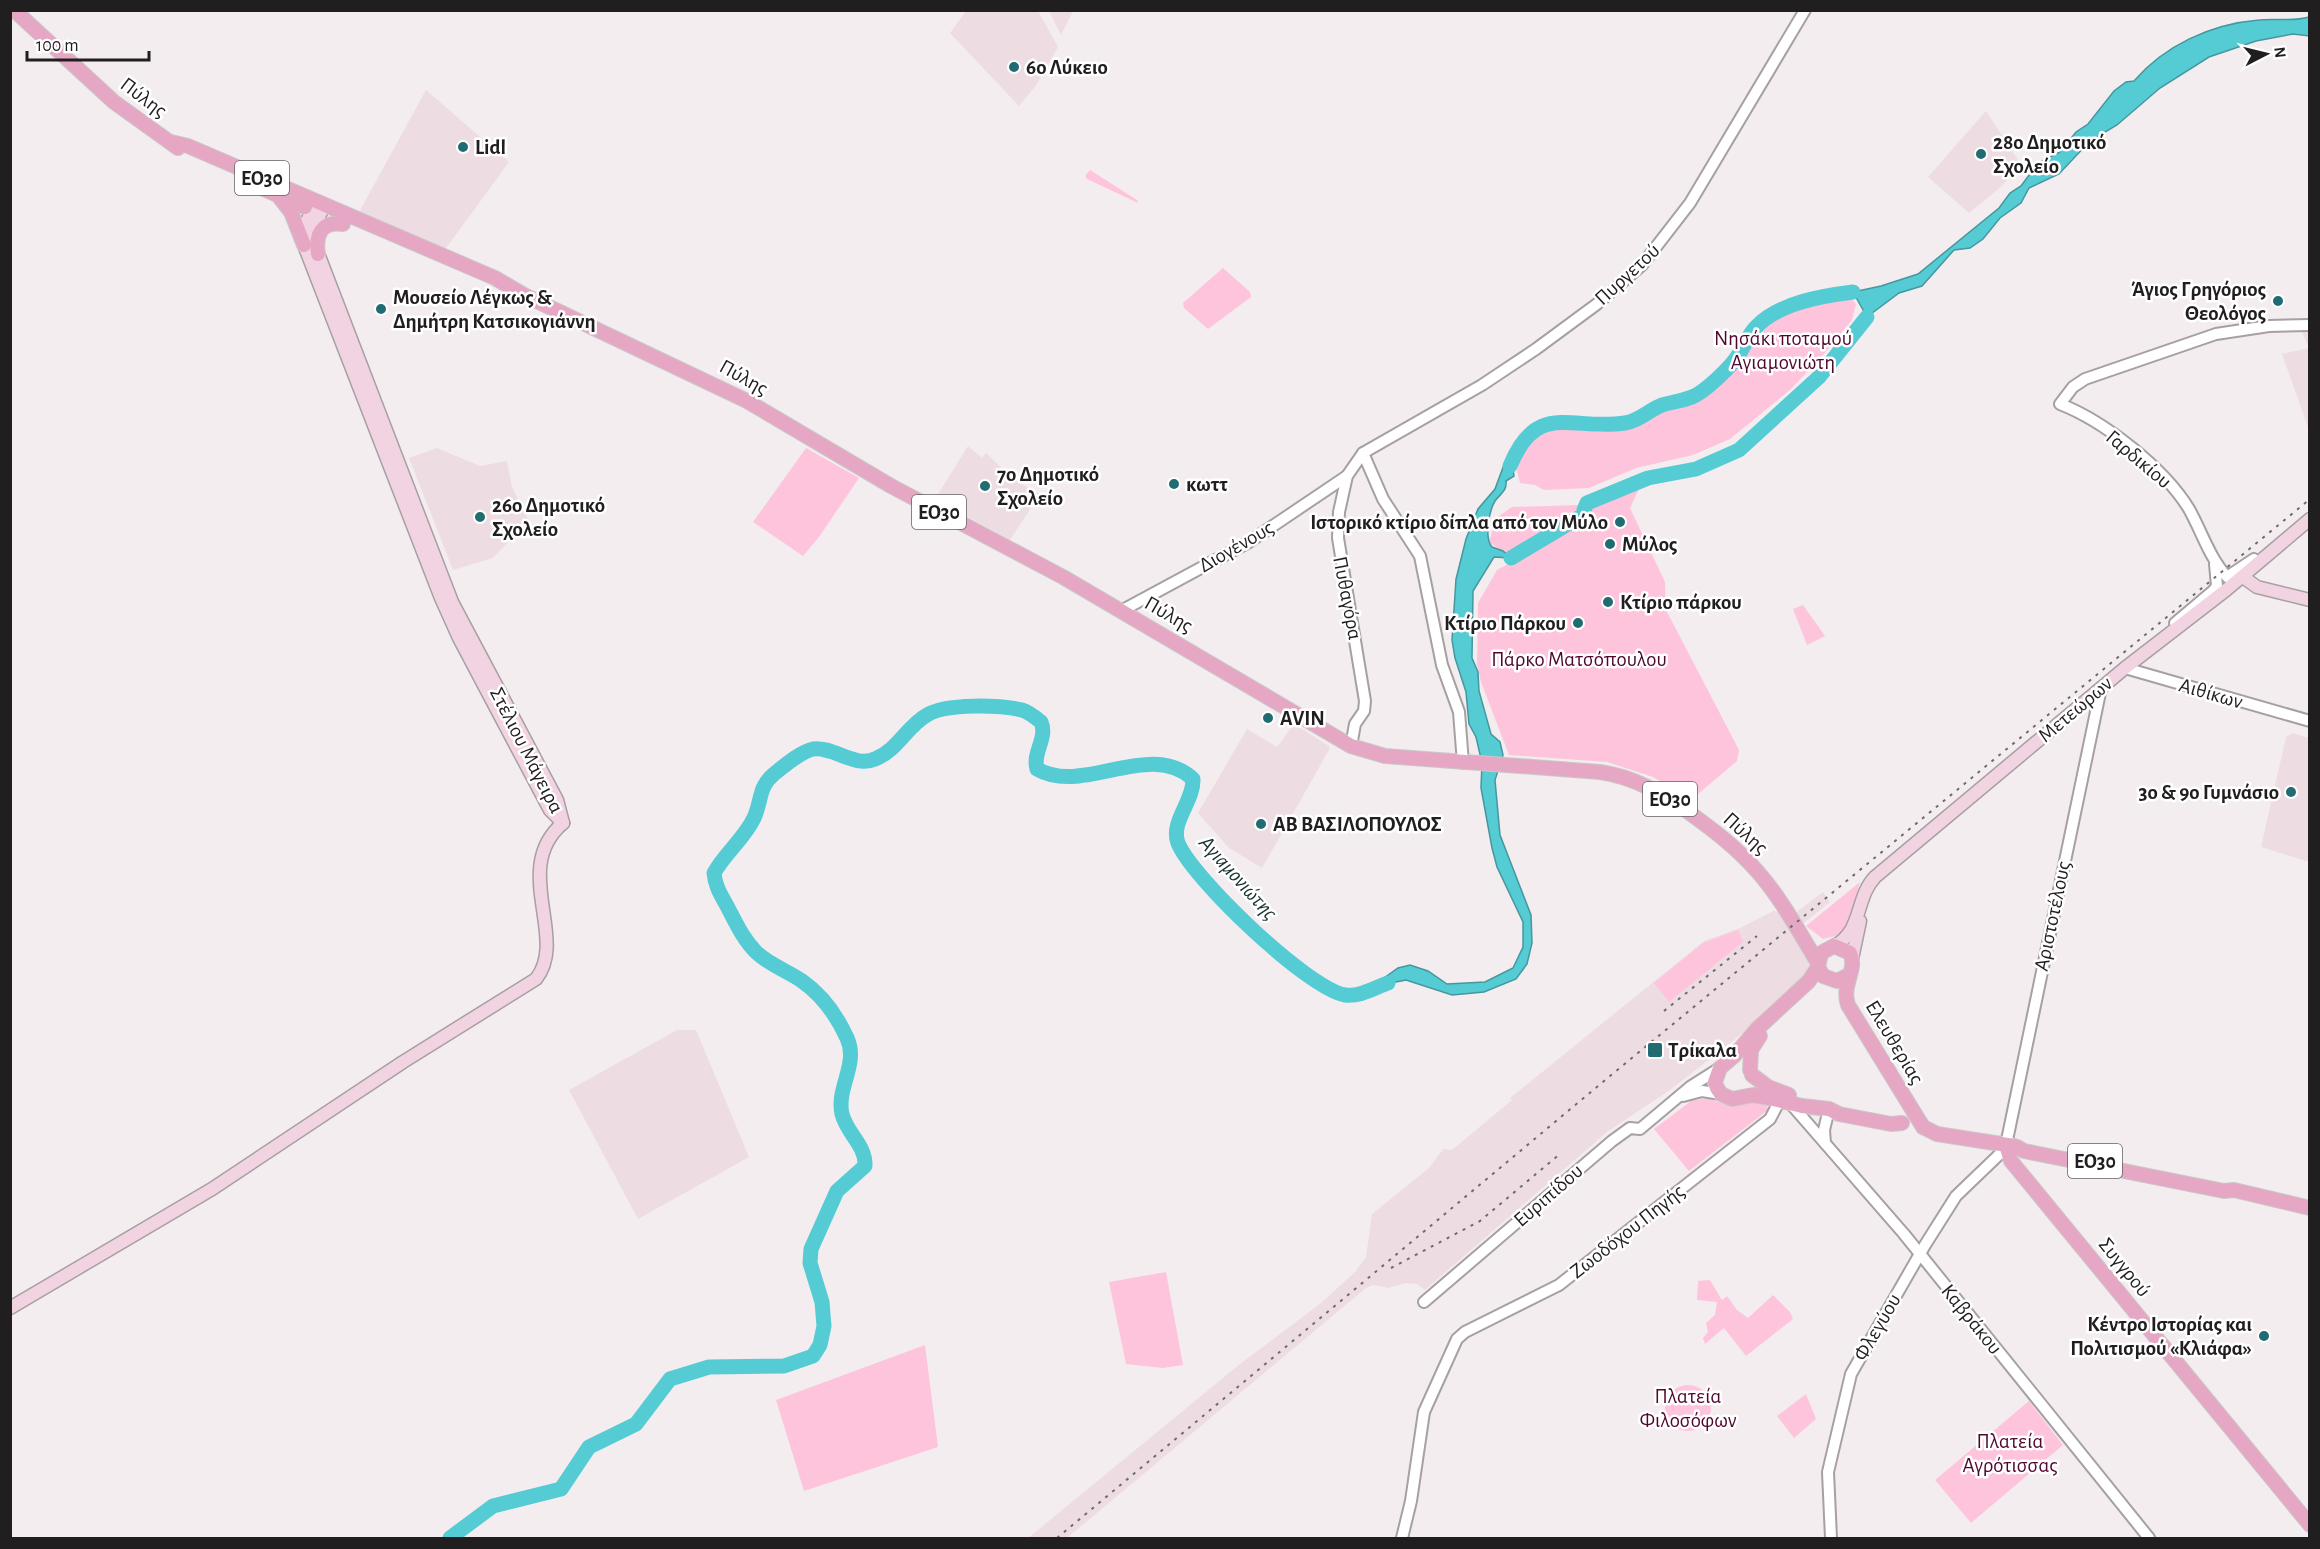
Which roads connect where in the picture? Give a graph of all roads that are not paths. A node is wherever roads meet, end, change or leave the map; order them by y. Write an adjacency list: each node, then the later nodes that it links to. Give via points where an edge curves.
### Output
1 (14, 10): 3 (main road, Πύλης / ΕΟ30, via 126,112)
2 (1805, 10): 11 (street, Πυργετού, via 1690,203 1654,250 1597,304 1489,380)
3 (171, 142): 4 (main road, Πύλης / ΕΟ30, via 194,158); 5 (main road, Πύλης / ΕΟ30, via 188,146)
4 (279, 197): 5 (main road, Πύλης / ΕΟ30); 7 (main road, via 291,212)
5 (318, 208): 6 (main road, Πύλης / ΕΟ30); 7 (main road, via 304,226); 8 (main road, Στέλιου Μάγειρα, via 313,235); 9 (main road, Πύλης / ΕΟ30, via 495,278)
6 (343, 224): 8 (main road, via 329,223 322,228); 9 (main road, Πύλης / ΕΟ30, via 508,292)
7 (304, 245): 25 (main road, Στέλιου Μάγειρα, via 445,608 550,810)
8 (318, 254): 25 (main road, Στέλιου Μάγειρα, via 452,602 557,800)
9 (524, 295): 18 (main road, Πύλης / ΕΟ30, via 743,399 891,486)
10 (2310, 325): 15 (street, Γαρδικίου, via 2269,326 2203,338 2085,379 2060,404 2108,432 2166,479 2190,512)
11 (1363, 453): 12 (street, Πυθαγόρα); 24 (street, via 1383,499 1420,556 1442,665 1459,712)
12 (1347, 476): 18 (street, Διογένους, via 1249,542); 23 (street, Πυθαγόρα, via 1338,538 1365,701)
13 (2310, 519): 14 (main road, Μετεώρων)
14 (2289, 537): 15 (street, via 2226,578); 16 (main road, Μετεώρων)
15 (2215, 564): 19 (street, via 2217,586)
16 (2243, 577): 17 (main road, via 2257,587); 19 (main road, Μετεώρων)
17 (2310, 600)
18 (1121, 610): 23 (main road, Πύλης / ΕΟ30)
19 (2167, 633): 20 (main road, Μετεώρων)
20 (2125, 668): 21 (main road, Μετεώρων); 22 (street, Αιθίκων)
21 (2101, 688): 26 (main road, Μετεώρων, via 1875,877 1864,894); 42 (street, Αριστοτέλους)
22 (2310, 722)
23 (1351, 746): 24 (main road, Πύλης / ΕΟ30, via 1381,756)
24 (1465, 764): 27 (main road, Πύλης / ΕΟ30, via 1608,773 1659,792 1733,846 1765,880)
25 (563, 824): 46 (main road, via 550,837 542,856 546,955 536,979 212,1189)
26 (1860, 914): 28 (main road, Μετεώρων, via 1846,937); 29 (main road, Μετεώρων)
27 (1799, 930): 28 (main road, ΕΟ30, via 1815,942); 30 (main road, ΕΟ30)
28 (1831, 946): 29 (main road, ΕΟ30, via 1845,949); 30 (main road, via 1821,953)
29 (1852, 959): 31 (main road, Ελευθερίας)
30 (1818, 965): 32 (main road, ΕΟ30, via 1823,976); 33 (main road, via 1809,981)
31 (1849, 975): 32 (main road); 40 (main road, Ελευθερίας, via 1845,991 1852,1012)
32 (1832, 981): 34 (main road, via 1815,987 1762,1034 1751,1050)
33 (1723, 1066): 34 (main road, ΕΟ30, via 1742,1063); 35 (main road, via 1715,1082); 37 (street, Ευριπίδου)
34 (1751, 1072): 36 (main road, via 1752,1087); 39 (main road, ΕΟ30, via 1768,1086)
35 (1721, 1094): 36 (main road, ΕΟ30, via 1732,1099); 37 (street, Ευριπίδου, via 1702,1091)
36 (1744, 1096): 38 (main road, ΕΟ30)
37 (1677, 1099): 45 (street, Ευριπίδου, via 1640,1128 1630,1128 1612,1140)
38 (1785, 1102): 39 (main road, ΕΟ30); 41 (street, Καβράκου); 48 (street, Ζωοδόχου Πηγής, via 1770,1119 1559,1285 1456,1340 1422,1419)
39 (1822, 1108): 40 (main road, ΕΟ30, via 1840,1108); 41 (street)
40 (1923, 1127): 42 (main road, ΕΟ30, via 1937,1134)
41 (1825, 1143): 44 (street, Καβράκου)
42 (2006, 1146): 43 (main road, ΕΟ30, via 2026,1145); 44 (street, Φλεγύου, via 1960,1191); 47 (main road, Συγγρού, via 2011,1161)
43 (2310, 1208)
44 (1920, 1254): 49 (street, Φλεγύου, via 1849,1379 1828,1472); 50 (street, Καβράκου)
45 (1424, 1302)
46 (10, 1308)
47 (2310, 1525)
48 (1402, 1539)
49 (1831, 1539)
50 (2149, 1539)

